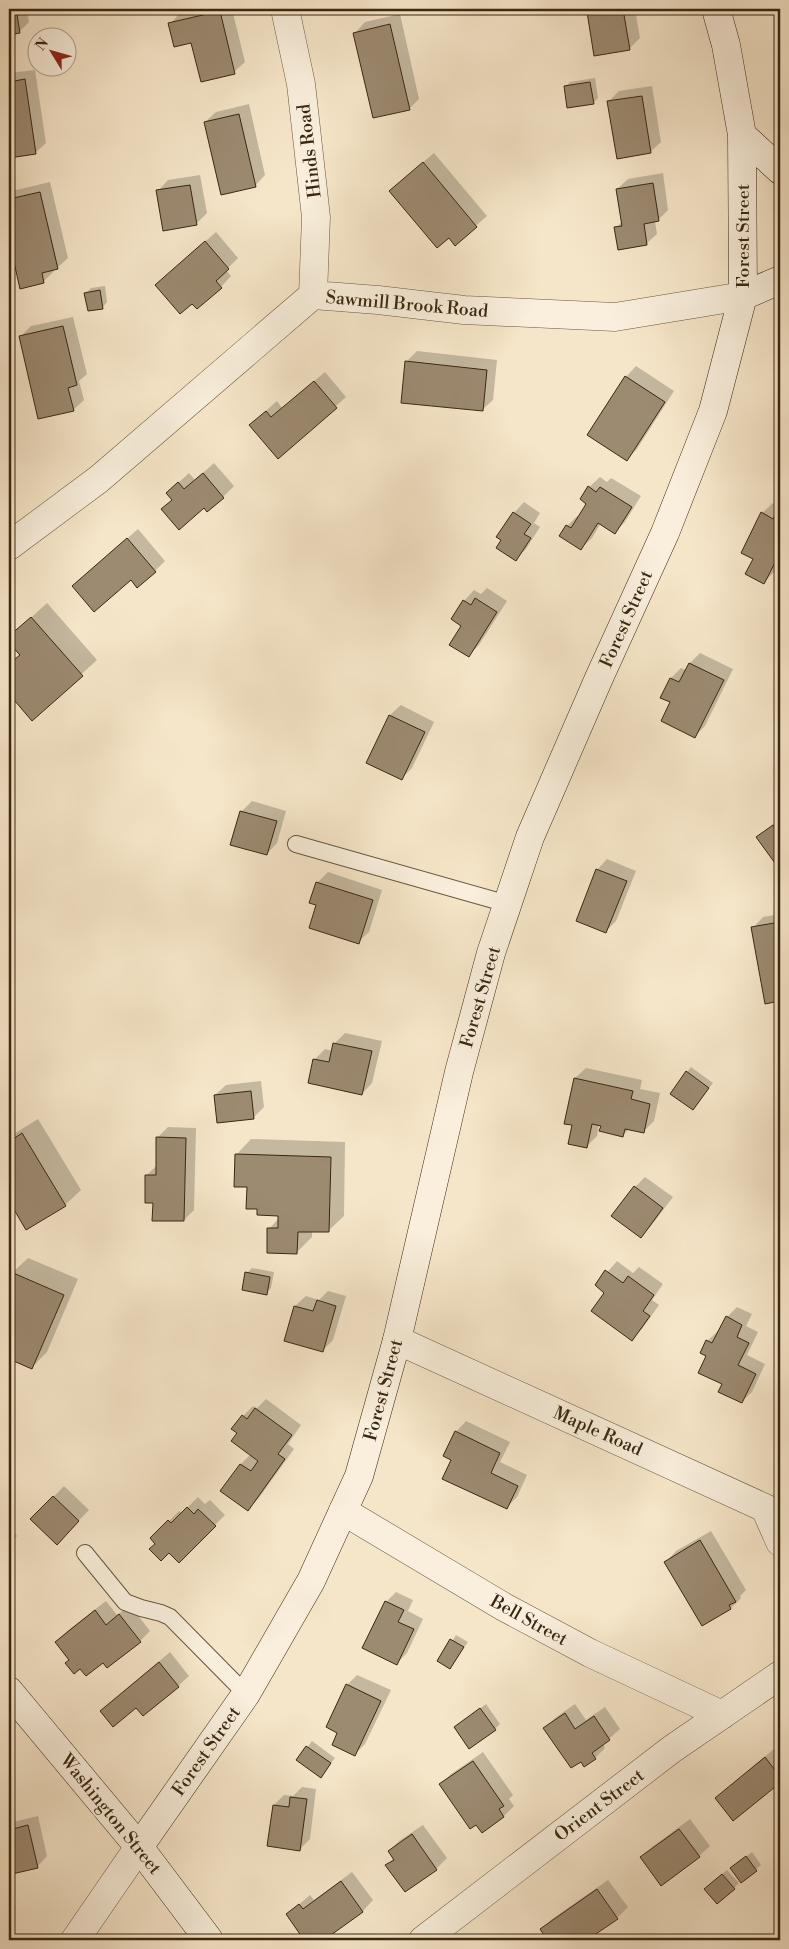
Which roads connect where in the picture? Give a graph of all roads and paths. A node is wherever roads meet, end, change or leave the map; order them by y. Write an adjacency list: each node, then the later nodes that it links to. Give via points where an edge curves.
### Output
1 (285, 9): 6 (street, Hinds Road, via 301,84 316,217)
2 (716, 9): 3 (street, Forest Street, via 726,45)
3 (742, 135): 4 (street); 7 (street, Forest Street)
4 (780, 170)
5 (780, 280): 7 (street, Sawmill Brook Road)
6 (313, 295): 7 (street, Sawmill Brook Road, via 464,310 615,317); 8 (street, Sawmill Brook Road, via 99,479)
7 (744, 296): 10 (street, Forest Street, via 713,411 665,533 530,837)
8 (9, 546)
9 (296, 844): 10 (lane)
10 (508, 904): 11 (street, Forest Street, via 491,953 459,1072)
11 (397, 1340): 12 (street, Forest Street, via 359,1476); 13 (street, Maple Road)
12 (343, 1510): 18 (street, Forest Street, via 311,1581); 19 (street, Bell Street, via 504,1607 590,1653)
13 (773, 1512): 14 (street, Maple Road)
14 (780, 1542)
15 (85, 1553): 18 (lane, via 125,1602 170,1617)
16 (780, 1675): 19 (street, Orient Street)
17 (9, 1691): 20 (street, Washington Street)
18 (246, 1694): 20 (street, Forest Street)
19 (722, 1715): 23 (street, Orient Street, via 672,1749)
20 (139, 1847): 21 (street, Forest Street); 22 (street, Washington Street)
21 (76, 1940)
22 (209, 1940)
23 (423, 1940)

